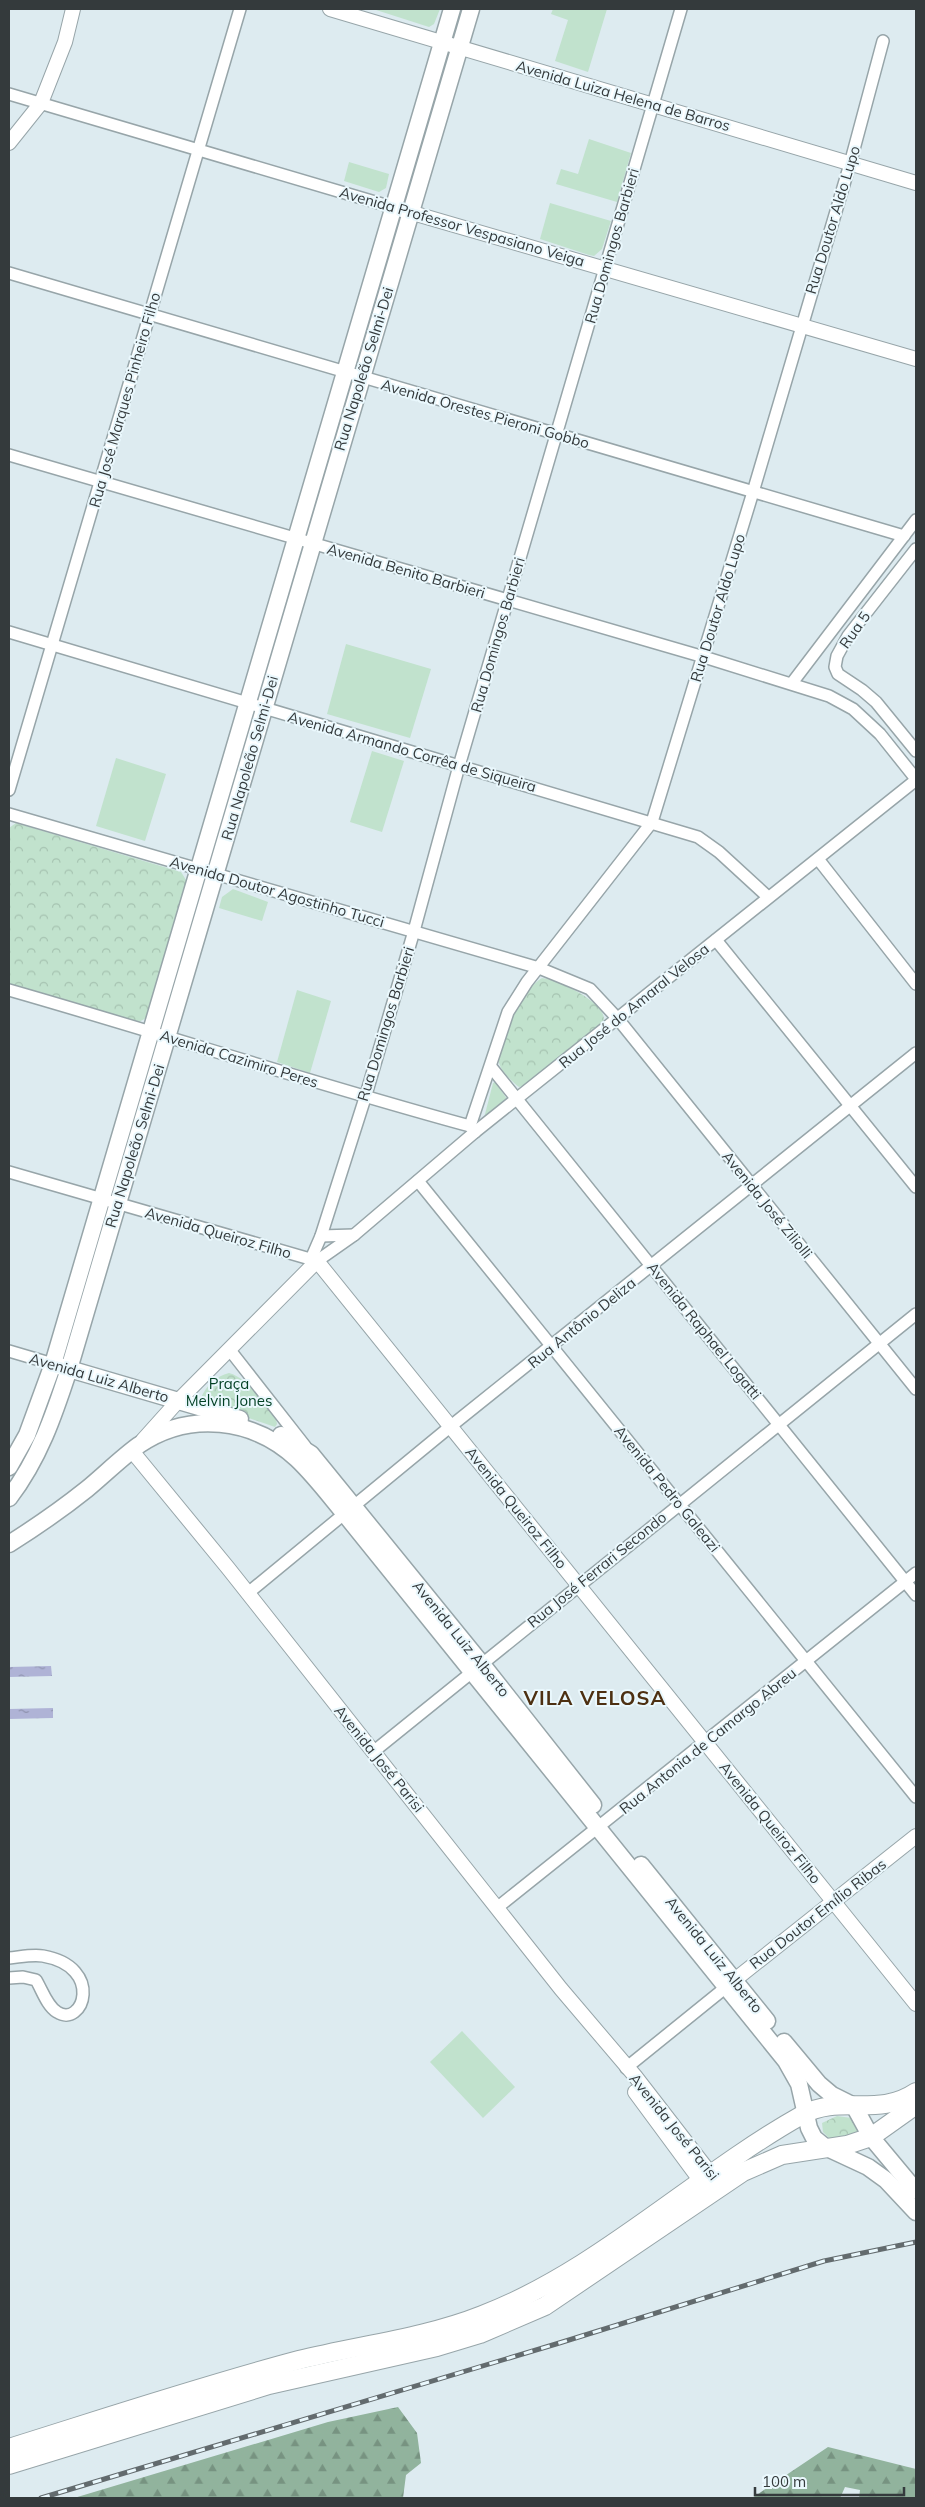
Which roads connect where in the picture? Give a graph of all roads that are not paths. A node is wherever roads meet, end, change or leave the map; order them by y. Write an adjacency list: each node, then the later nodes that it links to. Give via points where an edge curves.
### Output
1 (73, 9): 11 (street)
2 (240, 9): 14 (street, Rua José Marques Pinheiro Filho)
3 (330, 9): 8 (street, Avenida Luiza Helena de Barros)
4 (452, 9): 8 (main road, Rua Napoleão Selmi-Dei)
5 (471, 9): 9 (main road, Rua Napoleão Selmi-Dei)
6 (681, 9): 12 (street, Rua Domingos Barbieri)
7 (883, 41): 15 (street, Rua Doutor Aldo Lupo)
8 (442, 42): 9 (street, Avenida Luiza Helena de Barros); 17 (main road, Rua Napoleão Selmi-Dei)
9 (459, 48): 12 (street, Avenida Luiza Helena de Barros); 18 (main road, Rua Napoleão Selmi-Dei)
10 (9, 94): 11 (street, Avenida Professor Vespasiano Veiga)
11 (41, 103): 13 (street); 14 (street, Avenida Professor Vespasiano Veiga)
12 (653, 104): 15 (street, Avenida Luiza Helena de Barros); 19 (street, Rua Domingos Barbieri)
13 (9, 143)
14 (199, 151): 17 (street, Avenida Professor Vespasiano Veiga); 21 (street, Rua José Marques Pinheiro Filho)
15 (850, 164): 16 (street, Avenida Luiza Helena de Barros); 22 (street, Rua Doutor Aldo Lupo)
16 (916, 183)
17 (392, 207): 18 (street, Avenida Professor Vespasiano Veiga); 24 (main road, Rua Napoleão Selmi-Dei)
18 (411, 212): 19 (street, Avenida Professor Vespasiano Veiga); 25 (main road, Rua Napoleão Selmi-Dei)
19 (606, 269): 22 (street, Avenida Professor Vespasiano Veiga); 26 (street, Rua Domingos Barbieri)
20 (9, 273): 21 (street, Avenida Orestes Pieroni Gobbo)
21 (150, 315): 24 (street, Avenida Orestes Pieroni Gobbo); 28 (street, Rua José Marques Pinheiro Filho)
22 (800, 327): 23 (street, Avenida Professor Vespasiano Veiga); 29 (street, Rua Doutor Aldo Lupo)
23 (916, 359)
24 (344, 373): 25 (street, Avenida Orestes Pieroni Gobbo); 32 (main road, Rua Napoleão Selmi-Dei)
25 (362, 377): 26 (street, Avenida Orestes Pieroni Gobbo); 33 (main road, Rua Napoleão Selmi-Dei)
26 (556, 434): 29 (street, Avenida Orestes Pieroni Gobbo); 35 (street, Rua Domingos Barbieri)
27 (9, 455): 28 (street, Avenida Benito Barbieri)
28 (101, 481): 32 (street, Avenida Benito Barbieri); 37 (street, Rua José Marques Pinheiro Filho)
29 (753, 492): 31 (street, Avenida Orestes Pieroni Gobbo); 38 (street, Rua Doutor Aldo Lupo)
30 (916, 520): 31 (street)
31 (904, 536): 39 (street)
32 (295, 540): 33 (street, Avenida Benito Barbieri); 40 (main road, Rua Napoleão Selmi-Dei)
33 (313, 545): 35 (street, Avenida Benito Barbieri); 41 (main road, Rua Napoleão Selmi-Dei)
34 (916, 548): 42 (street, Rua 5, via 848,636 835,667 838,674 876,702)
35 (508, 600): 38 (street, Avenida Benito Barbieri); 43 (street, Rua Domingos Barbieri)
36 (9, 632): 37 (street, Avenida Armando Corrêa de Siqueira)
37 (54, 645): 40 (street, Avenida Armando Corrêa de Siqueira); 45 (street, Rua José Marques Pinheiro Filho)
38 (704, 656): 39 (street, Avenida Benito Barbieri); 47 (street, Rua Doutor Aldo Lupo)
39 (792, 683): 44 (street, Avenida Benito Barbieri, via 854,709 880,734)
40 (247, 704): 41 (street, Avenida Armando Corrêa de Siqueira); 49 (main road, Rua Napoleão Selmi-Dei)
41 (264, 709): 43 (street, Avenida Armando Corrêa de Siqueira); 50 (main road, Rua Napoleão Selmi-Dei)
42 (916, 751)
43 (459, 766): 47 (street, Avenida Armando Corrêa de Siqueira); 52 (street, Rua Domingos Barbieri)
44 (916, 780): 48 (street, Rua José do Amaral Velosa)
45 (9, 790)
46 (9, 814): 49 (street, Avenida Doutor Agostinho Tucci)
47 (652, 822): 51 (street, Avenida Armando Corrêa de Siqueira, via 698,838 719,852); 54 (street, Rua Doutor Aldo Lupo)
48 (818, 860): 51 (street, Rua José do Amaral Velosa); 55 (street)
49 (198, 869): 50 (street, Avenida Doutor Agostinho Tucci); 58 (main road, Rua Napoleão Selmi-Dei)
50 (217, 874): 52 (street, Avenida Doutor Agostinho Tucci); 59 (main road, Rua Napoleão Selmi-Dei)
51 (768, 898): 53 (street, Rua José do Amaral Velosa)
52 (414, 932): 54 (street, Avenida Doutor Agostinho Tucci); 62 (street, Rua Domingos Barbieri)
53 (716, 940): 57 (street, Rua José do Amaral Velosa); 64 (street)
54 (539, 968): 57 (street, Avenida Doutor Agostinho Tucci, via 590,989); 61 (street, Rua Doutor Aldo Lupo, via 508,1012)
55 (916, 984)
56 (9, 990): 58 (street, Avenida Cazimiro Peres)
57 (618, 1019): 63 (street, Rua José do Amaral Velosa); 68 (street, Avenida José Ziliolli)
58 (151, 1031): 59 (street, Avenida Cazimiro Peres); 70 (main road, Rua Napoleão Selmi-Dei)
59 (168, 1038): 62 (street, Avenida Cazimiro Peres); 71 (main road, Rua Napoleão Selmi-Dei)
60 (916, 1053): 64 (street, Rua Antônio Deliza)
61 (491, 1067): 63 (street, Avenida Raphael Logatti); 65 (street, Rua Doutor Aldo Lupo)
62 (364, 1098): 65 (street, Avenida Cazimiro Peres); 73 (street, Rua Domingos Barbieri)
63 (518, 1098): 65 (street, Rua José do Amaral Velosa); 75 (street, Avenida Raphael Logatti)
64 (850, 1106): 68 (street, Rua Antônio Deliza); 69 (street)
65 (473, 1129): 67 (street, Rua José do Amaral Velosa)
66 (9, 1172): 70 (street, Avenida Queiroz Filho)
67 (418, 1181): 72 (street, Rua José do Amaral Velosa); 78 (street, Avenida Pedro Galeazi)
68 (751, 1186): 75 (street, Rua Antônio Deliza); 77 (street, Avenida José Ziliolli)
69 (916, 1188)
70 (101, 1200): 71 (street, Avenida Queiroz Filho); 81 (main road, Rua Napoleão Selmi-Dei)
71 (118, 1205): 74 (street, Avenida Queiroz Filho); 82 (main road, Rua Napoleão Selmi-Dei)
72 (354, 1235): 73 (street); 74 (street, Rua José do Amaral Velosa)
73 (321, 1236): 74 (street, Rua Domingos Barbieri)
74 (314, 1260): 79 (street, Rua José do Amaral Velosa); 87 (street, Avenida Queiroz Filho)
75 (653, 1266): 78 (street, Rua Antônio Deliza); 85 (street, Avenida Raphael Logatti)
76 (916, 1314): 77 (street, Rua José Ferrari Secondo)
77 (880, 1343): 83 (street, Avenida José Ziliolli); 85 (street, Rua José Ferrari Secondo)
78 (552, 1347): 87 (street, Rua Antônio Deliza); 92 (street, Avenida Pedro Galeazi)
79 (229, 1349): 84 (street, Rua José do Amaral Velosa); 89 (street)
80 (9, 1351): 81 (street, Avenida Luiz Alberto)
81 (53, 1364): 82 (main road, Avenida Luiz Alberto); 90 (main road, Rua Napoleão Selmi-Dei, via 27,1435)
82 (69, 1369): 84 (main road, Avenida Luiz Alberto); 91 (main road, Rua Napoleão Selmi-Dei, via 37,1456)
83 (916, 1389)
84 (178, 1400): 88 (street, Rua José do Amaral Velosa); 89 (main road, Avenida Luiz Alberto, via 272,1431)
85 (779, 1424): 92 (street, Rua José Ferrari Secondo); 96 (street, Avenida Raphael Logatti)
86 (177, 1426): 88 (main road, Rua José do Amaral Velosa); 93 (main road, Avenida Luiz Alberto, via 223,1423 252,1430 297,1458)
87 (451, 1426): 93 (street, Rua Antônio Deliza); 97 (street, Avenida Queiroz Filho)
88 (135, 1448): 94 (main road, Rua José do Amaral Velosa, via 51,1518); 98 (street, Avenida José Parisi)
89 (311, 1454): 93 (main road, Avenida Luiz Alberto)
90 (9, 1467)
91 (9, 1498)
92 (679, 1504): 97 (street, Rua José Ferrari Secondo); 100 (street, Avenida Pedro Galeazi)
93 (349, 1510): 98 (street, Rua Antônio Deliza); 101 (main road, Avenida Luiz Alberto)
94 (9, 1544)
95 (916, 1573): 96 (street, Rua Antonia de Camargo Abreu)
96 (906, 1582): 99 (street, Avenida Raphael Logatti); 100 (street, Rua Antonia de Camargo Abreu)
97 (579, 1586): 101 (street, Rua José Ferrari Secondo); 102 (street, Avenida Queiroz Filho)
98 (248, 1593): 103 (street, Avenida José Parisi)
99 (916, 1595)
100 (807, 1662): 102 (street, Rua Antonia de Camargo Abreu); 104 (street, Avenida Pedro Galeazi)
101 (477, 1667): 103 (street, Rua José Ferrari Secondo); 105 (main road, Avenida Luiz Alberto)
102 (706, 1744): 105 (street, Rua Antonia de Camargo Abreu); 107 (street, Avenida Queiroz Filho)
103 (373, 1752): 108 (street, Avenida José Parisi)
104 (916, 1797)
105 (602, 1826): 108 (street, Rua Antonia de Camargo Abreu); 111 (main road, Avenida Luiz Alberto)
106 (916, 1836): 107 (street, Rua Doutor Emílio Ribas)
107 (834, 1902): 111 (street, Rua Doutor Emílio Ribas); 112 (street, Avenida Queiroz Filho)
108 (498, 1907): 113 (street, Avenida José Parisi)
109 (9, 1958): 110 (street, via 41,1955 59,1960 73,1970 84,1985 84,1997 78,2008 67,2014 58,2013 36,1980)
110 (9, 1978)
111 (730, 1984): 113 (street, Rua Doutor Emílio Ribas); 116 (main road, Avenida Luiz Alberto, via 819,2084); 117 (main road, Avenida Luiz Alberto, via 786,2061 799,2084)
112 (916, 2004)
113 (626, 2068): 120 (street, Avenida José Parisi)
114 (916, 2092): 116 (main road, via 903,2101 888,2105)
115 (916, 2105): 118 (main road)
116 (854, 2106): 117 (main road, via 824,2107); 118 (main road)
117 (806, 2113): 119 (main road, Avenida Luiz Alberto, via 814,2138); 120 (main road, via 754,2143)
118 (871, 2137): 119 (main road); 121 (main road)
119 (825, 2148): 120 (main road, via 782,2155); 122 (main road, via 868,2167 886,2180)
120 (711, 2180): 123 (main road, via 562,2276 482,2316 428,2332 334,2351 263,2370); 124 (main road, via 544,2306 480,2334 437,2347 268,2385)
121 (916, 2191)
122 (916, 2212)
123 (9, 2448)
124 (9, 2465)

